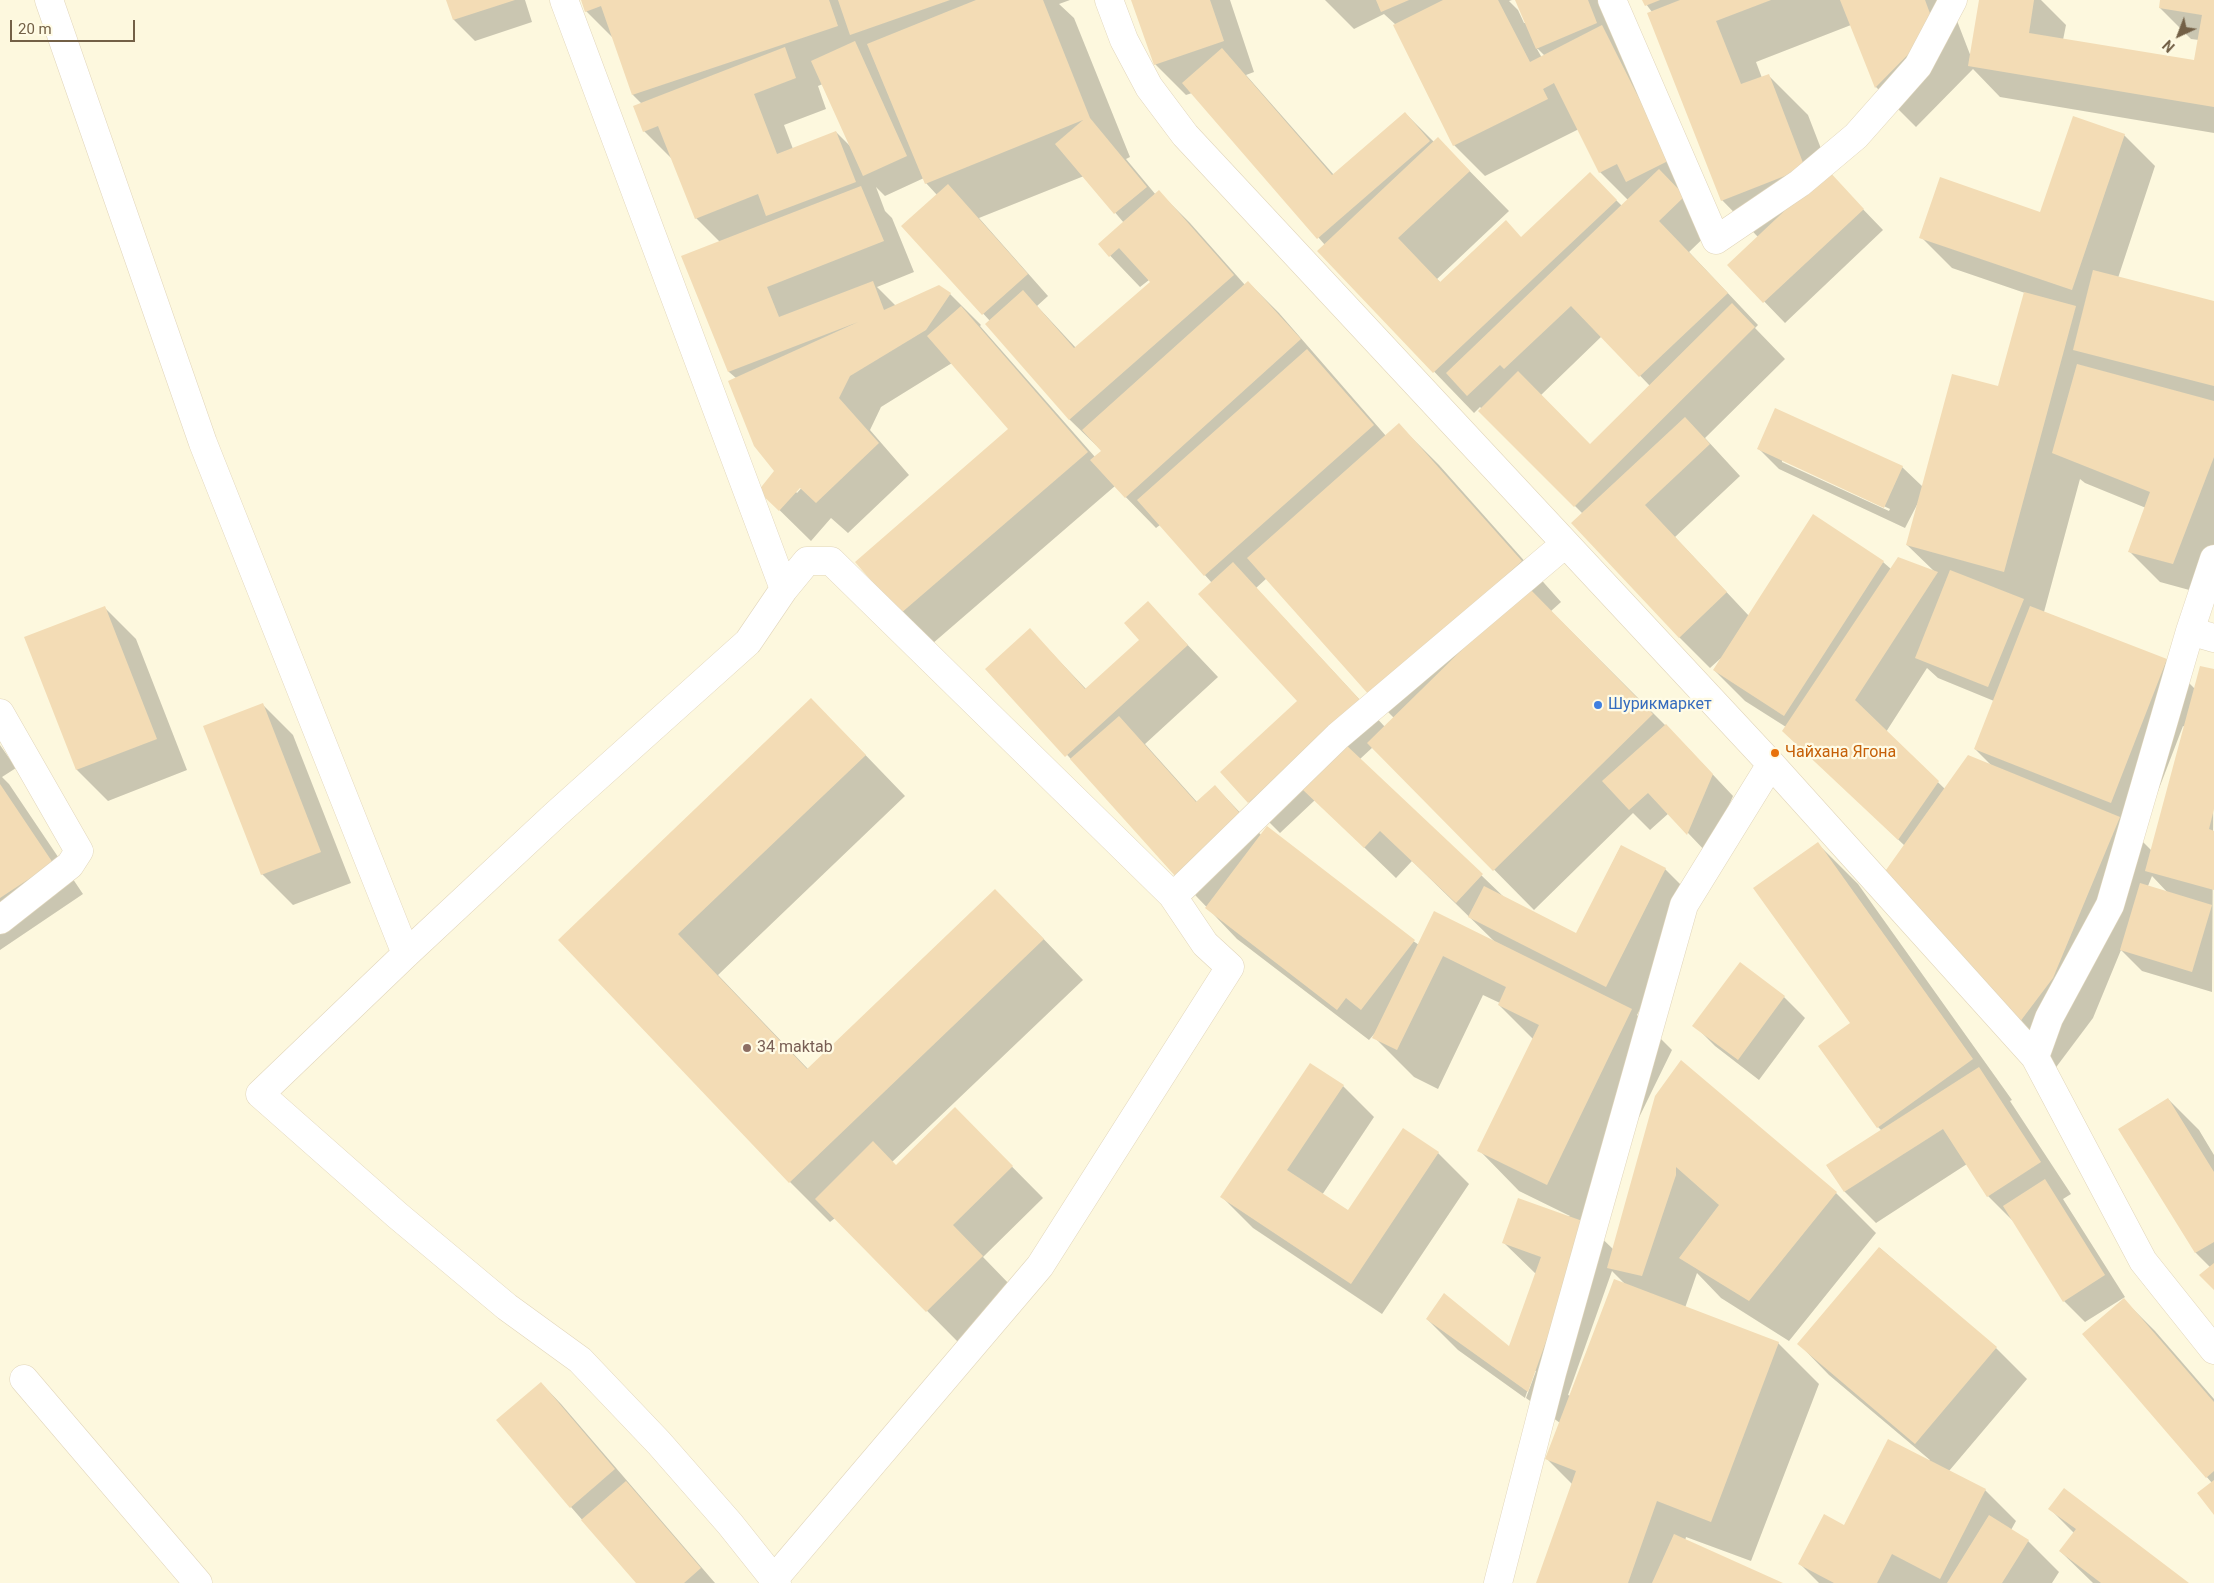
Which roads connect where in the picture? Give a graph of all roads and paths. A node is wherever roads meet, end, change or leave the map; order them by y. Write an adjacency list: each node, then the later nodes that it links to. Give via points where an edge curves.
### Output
1 (49, 0): 14 (street, via 203,443)
2 (564, 0): 8 (street)
3 (1109, 0): 6 (street, via 1124,40 1149,87 1185,135)
4 (1612, 0): 5 (street, via 1716,240 1800,183 1856,136 1918,66)
5 (1953, 0)
6 (1565, 544): 11 (street); 12 (street, via 1338,736)
7 (2214, 559): 9 (street)
8 (784, 589): 12 (street, via 807,561 831,561); 14 (street, via 748,642)
9 (2202, 635): 15 (street, via 2110,905 2049,1018)
10 (0, 713): 13 (street, via 79,851 70,865)
11 (1771, 764): 15 (street); 20 (street, via 1684,905 1552,1373)
12 (1172, 895): 18 (street, via 1205,944 1230,967 1040,1266)
13 (0, 920)
14 (406, 954): 18 (street, via 260,1094 500,1301 580,1360 660,1443)
15 (2035, 1057): 16 (street, via 2143,1261)
16 (2214, 1350)
17 (24, 1379): 19 (street)
18 (776, 1581)
19 (198, 1583)
20 (1498, 1583)

